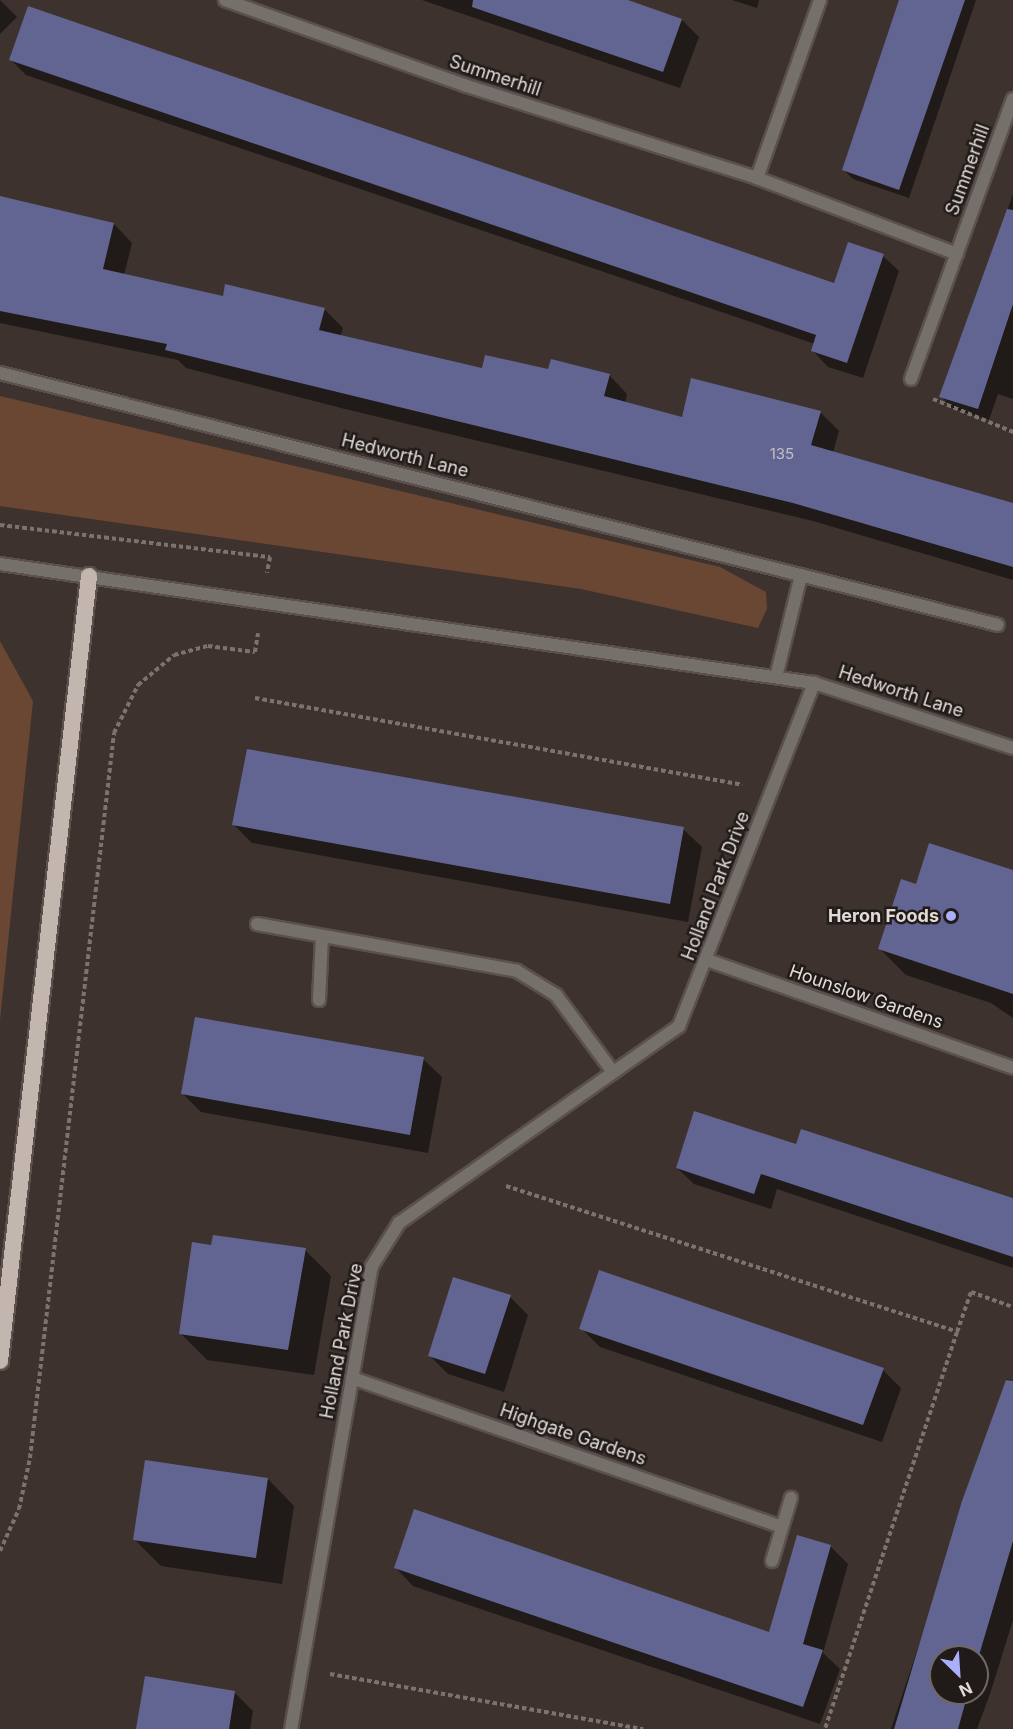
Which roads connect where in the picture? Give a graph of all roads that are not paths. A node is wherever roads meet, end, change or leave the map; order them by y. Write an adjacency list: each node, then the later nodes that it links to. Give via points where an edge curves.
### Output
1 (225, 0): 4 (street, Summerhill, via 464,85)
2 (820, 0): 4 (street)
3 (1013, 99): 5 (street, Summerhill)
4 (757, 178): 5 (street, Summerhill)
5 (957, 254): 7 (street, Summerhill)
6 (0, 373): 9 (street, Hedworth Lane)
7 (911, 379)
8 (0, 564): 10 (street, Hedworth Lane)
9 (801, 575): 11 (street, Hedworth Lane); 12 (street)
10 (89, 576): 12 (street, Hedworth Lane); 21 (highway)
11 (998, 625)
12 (776, 677): 13 (street, Hedworth Lane)
13 (814, 683): 14 (street, Hedworth Lane); 17 (street, Holland Park Drive)
14 (1013, 748)
15 (257, 924): 16 (street)
16 (322, 936): 18 (street); 20 (street, via 517,971 556,995)
17 (707, 960): 19 (street, Hounslow Gardens); 20 (street, Holland Park Drive, via 679,1026)
18 (319, 1000)
19 (1013, 1068)
20 (613, 1072): 22 (street, Holland Park Drive, via 399,1223 372,1266)
21 (0, 1361)
22 (352, 1378): 24 (street, Highgate Gardens); 26 (street, Holland Park Drive)
23 (791, 1498): 24 (street)
24 (782, 1527): 25 (street)
25 (772, 1561)
26 (291, 1729)

